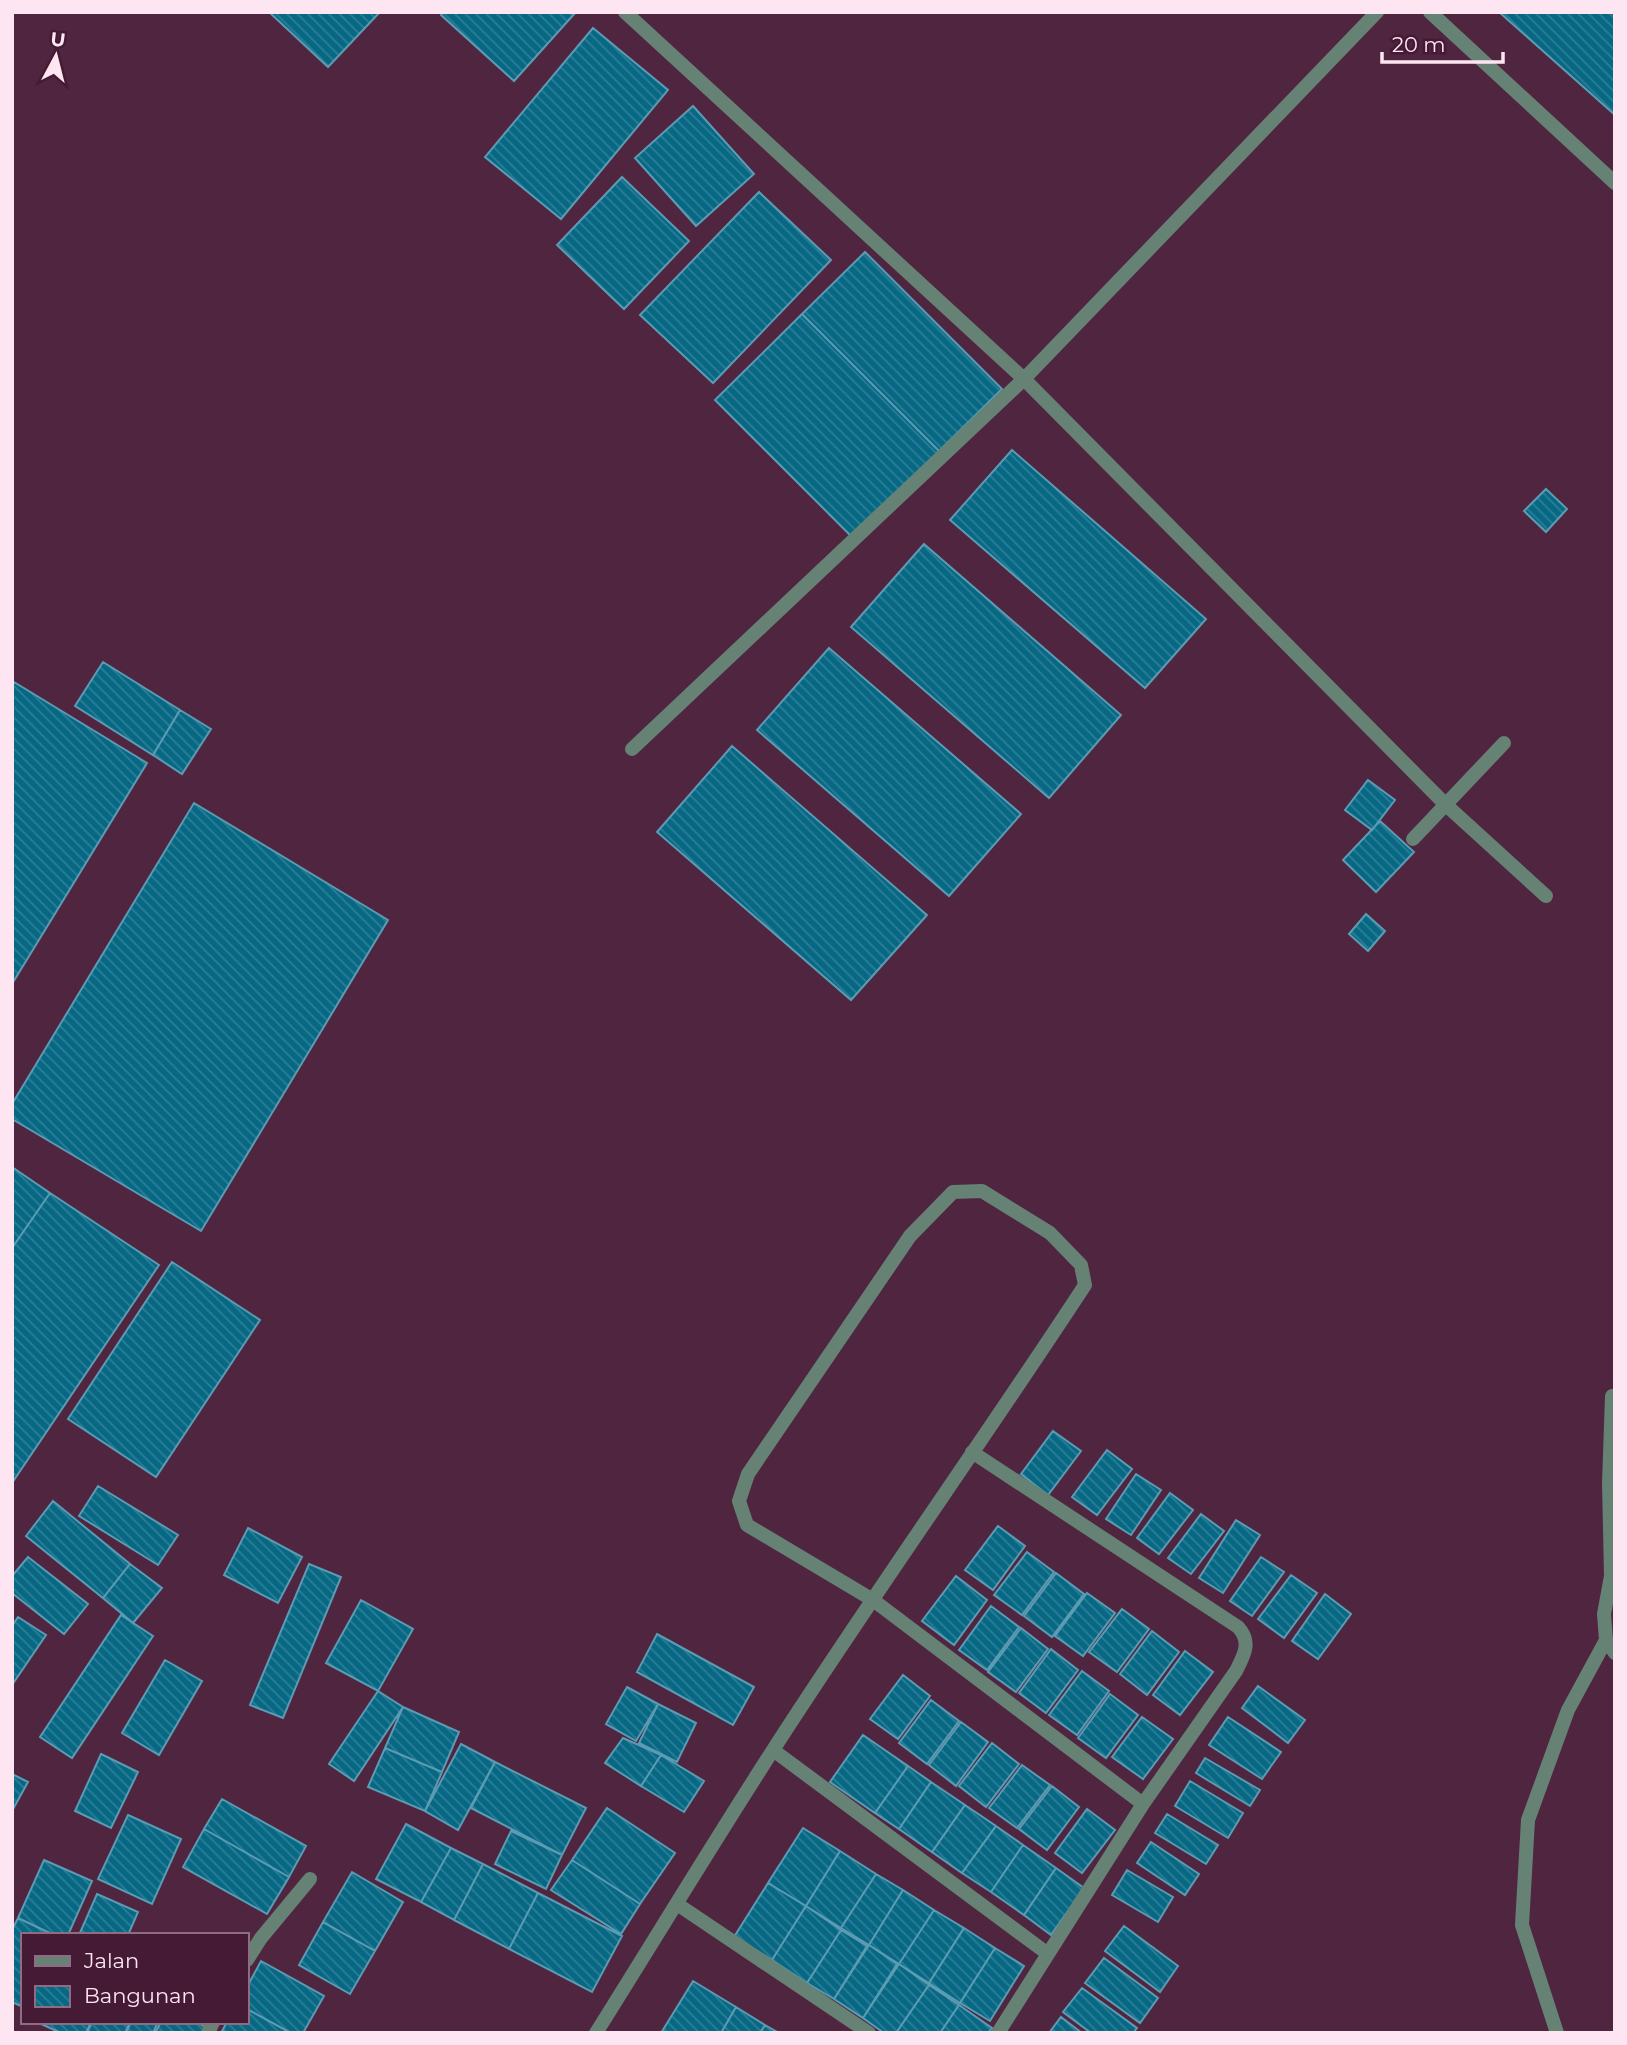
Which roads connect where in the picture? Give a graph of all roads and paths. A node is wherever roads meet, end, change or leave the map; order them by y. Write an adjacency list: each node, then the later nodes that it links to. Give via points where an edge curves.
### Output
1 (625, 12): 5 (street)
2 (1377, 12): 5 (street)
3 (1430, 12): 4 (street)
4 (1615, 183)
5 (1024, 379): 7 (street); 8 (street)
6 (1504, 743): 8 (street)
7 (632, 749)
8 (1445, 804): 9 (street); 10 (street)
9 (1413, 839)
10 (1546, 896)
11 (1612, 1396): 14 (street, via 1611,1576 1604,1614)
12 (972, 1452): 13 (street); 13 (street, via 1085,1285 1081,1265 1049,1233 982,1191 953,1192 910,1236 748,1474 739,1501 747,1525); 16 (street, via 1245,1634 1247,1650 1236,1671)
13 (873, 1600): 15 (street); 16 (street)
14 (1611, 1646): 24 (street, via 1568,1710 1528,1820 1522,1925)
15 (773, 1750): 18 (street); 19 (street)
16 (1143, 1804): 19 (street)
17 (310, 1879): 20 (street)
18 (677, 1904): 21 (street); 22 (street)
19 (1048, 1954): 23 (street)
20 (248, 1959)
21 (596, 2033)
22 (869, 2033)
23 (998, 2033)
24 (1557, 2033)

